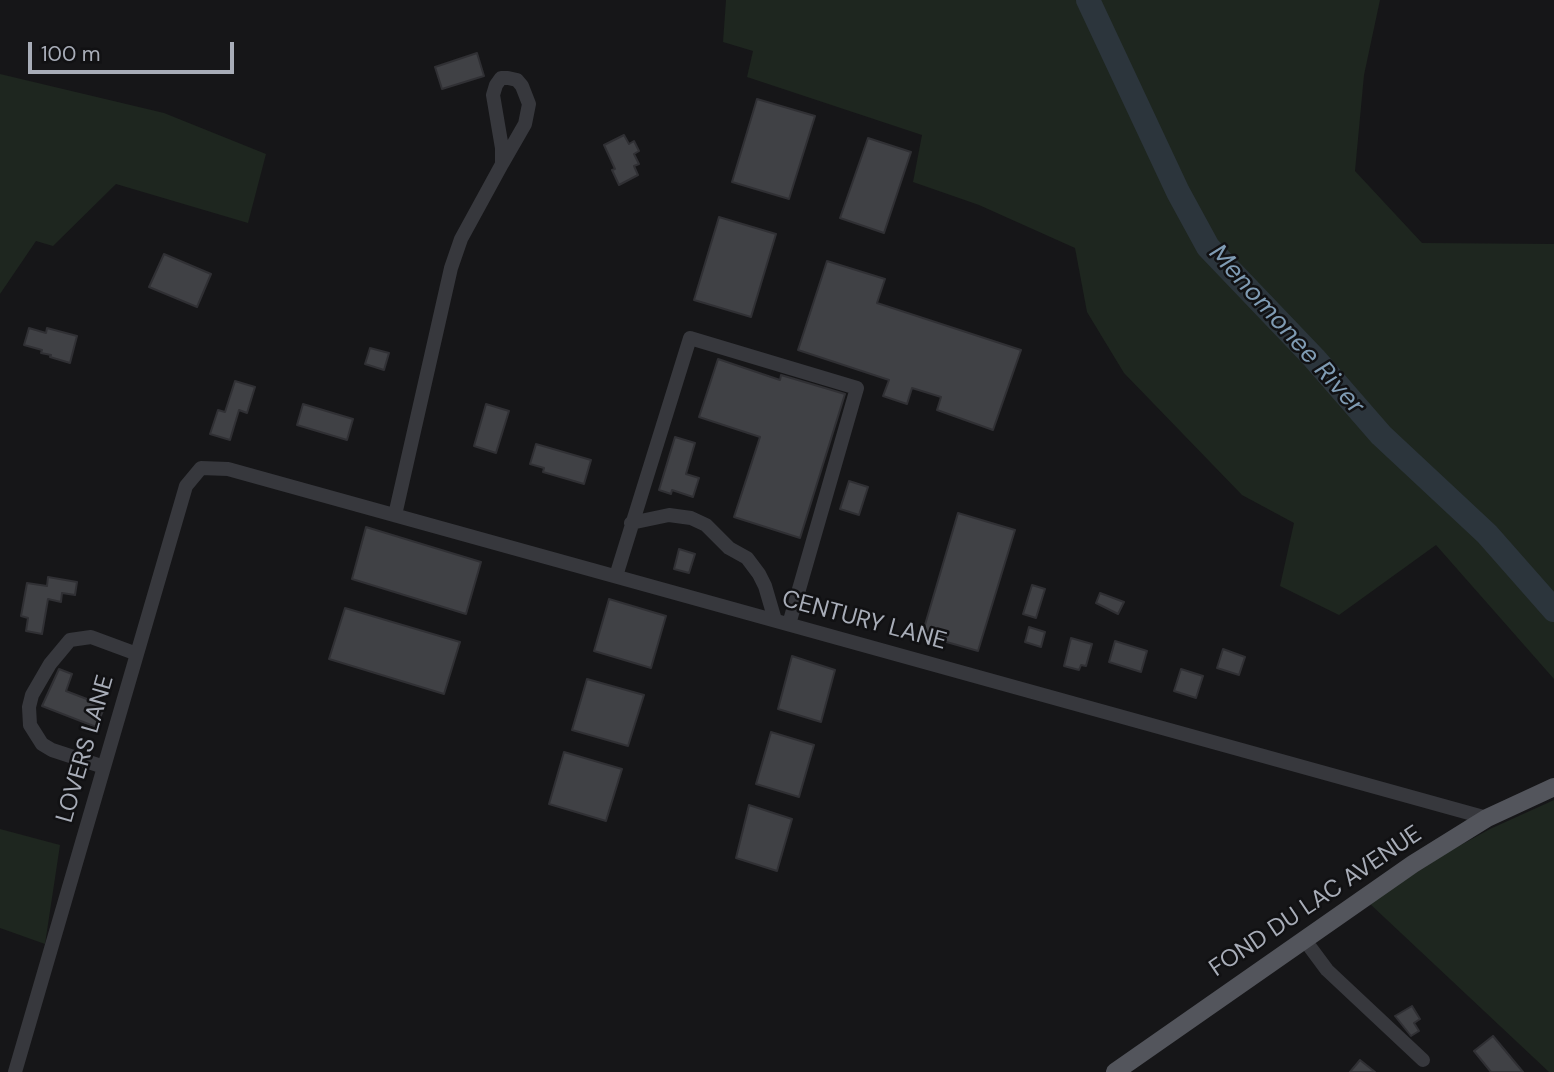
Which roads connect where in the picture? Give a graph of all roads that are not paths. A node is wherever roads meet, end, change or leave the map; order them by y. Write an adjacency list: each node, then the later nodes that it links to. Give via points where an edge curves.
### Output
1 (502, 164): 1 (street, via 493,95 501,78 508,78 522,86 529,104 525,124); 3 (street, via 461,239 451,268)
2 (228, 469): 3 (street, CENTURY LANE); 8 (street, LOVERS LANE, via 201,468 186,486)
3 (395, 515): 5 (street, CENTURY LANE)
4 (631, 523): 5 (street); 6 (street, via 669,515 706,525 760,574); 7 (street, via 690,338 857,388)
5 (616, 576): 6 (street, CENTURY LANE)
6 (775, 620): 7 (street, CENTURY LANE)
7 (789, 624): 11 (street, CENTURY LANE)
8 (137, 654): 9 (street, LOVERS LANE); 9 (street, via 91,637 70,640 50,664 29,707 30,725 42,744)
9 (104, 767): 14 (street, LOVERS LANE)
10 (1554, 788): 11 (main road, FOND DU LAC AVENUE)
11 (1487, 818): 12 (main road, FOND DU LAC AVENUE)
12 (1304, 939): 13 (street, via 1327,970); 15 (main road, FOND DU LAC AVENUE)
13 (1423, 1059)
14 (15, 1072)
15 (1115, 1072)

